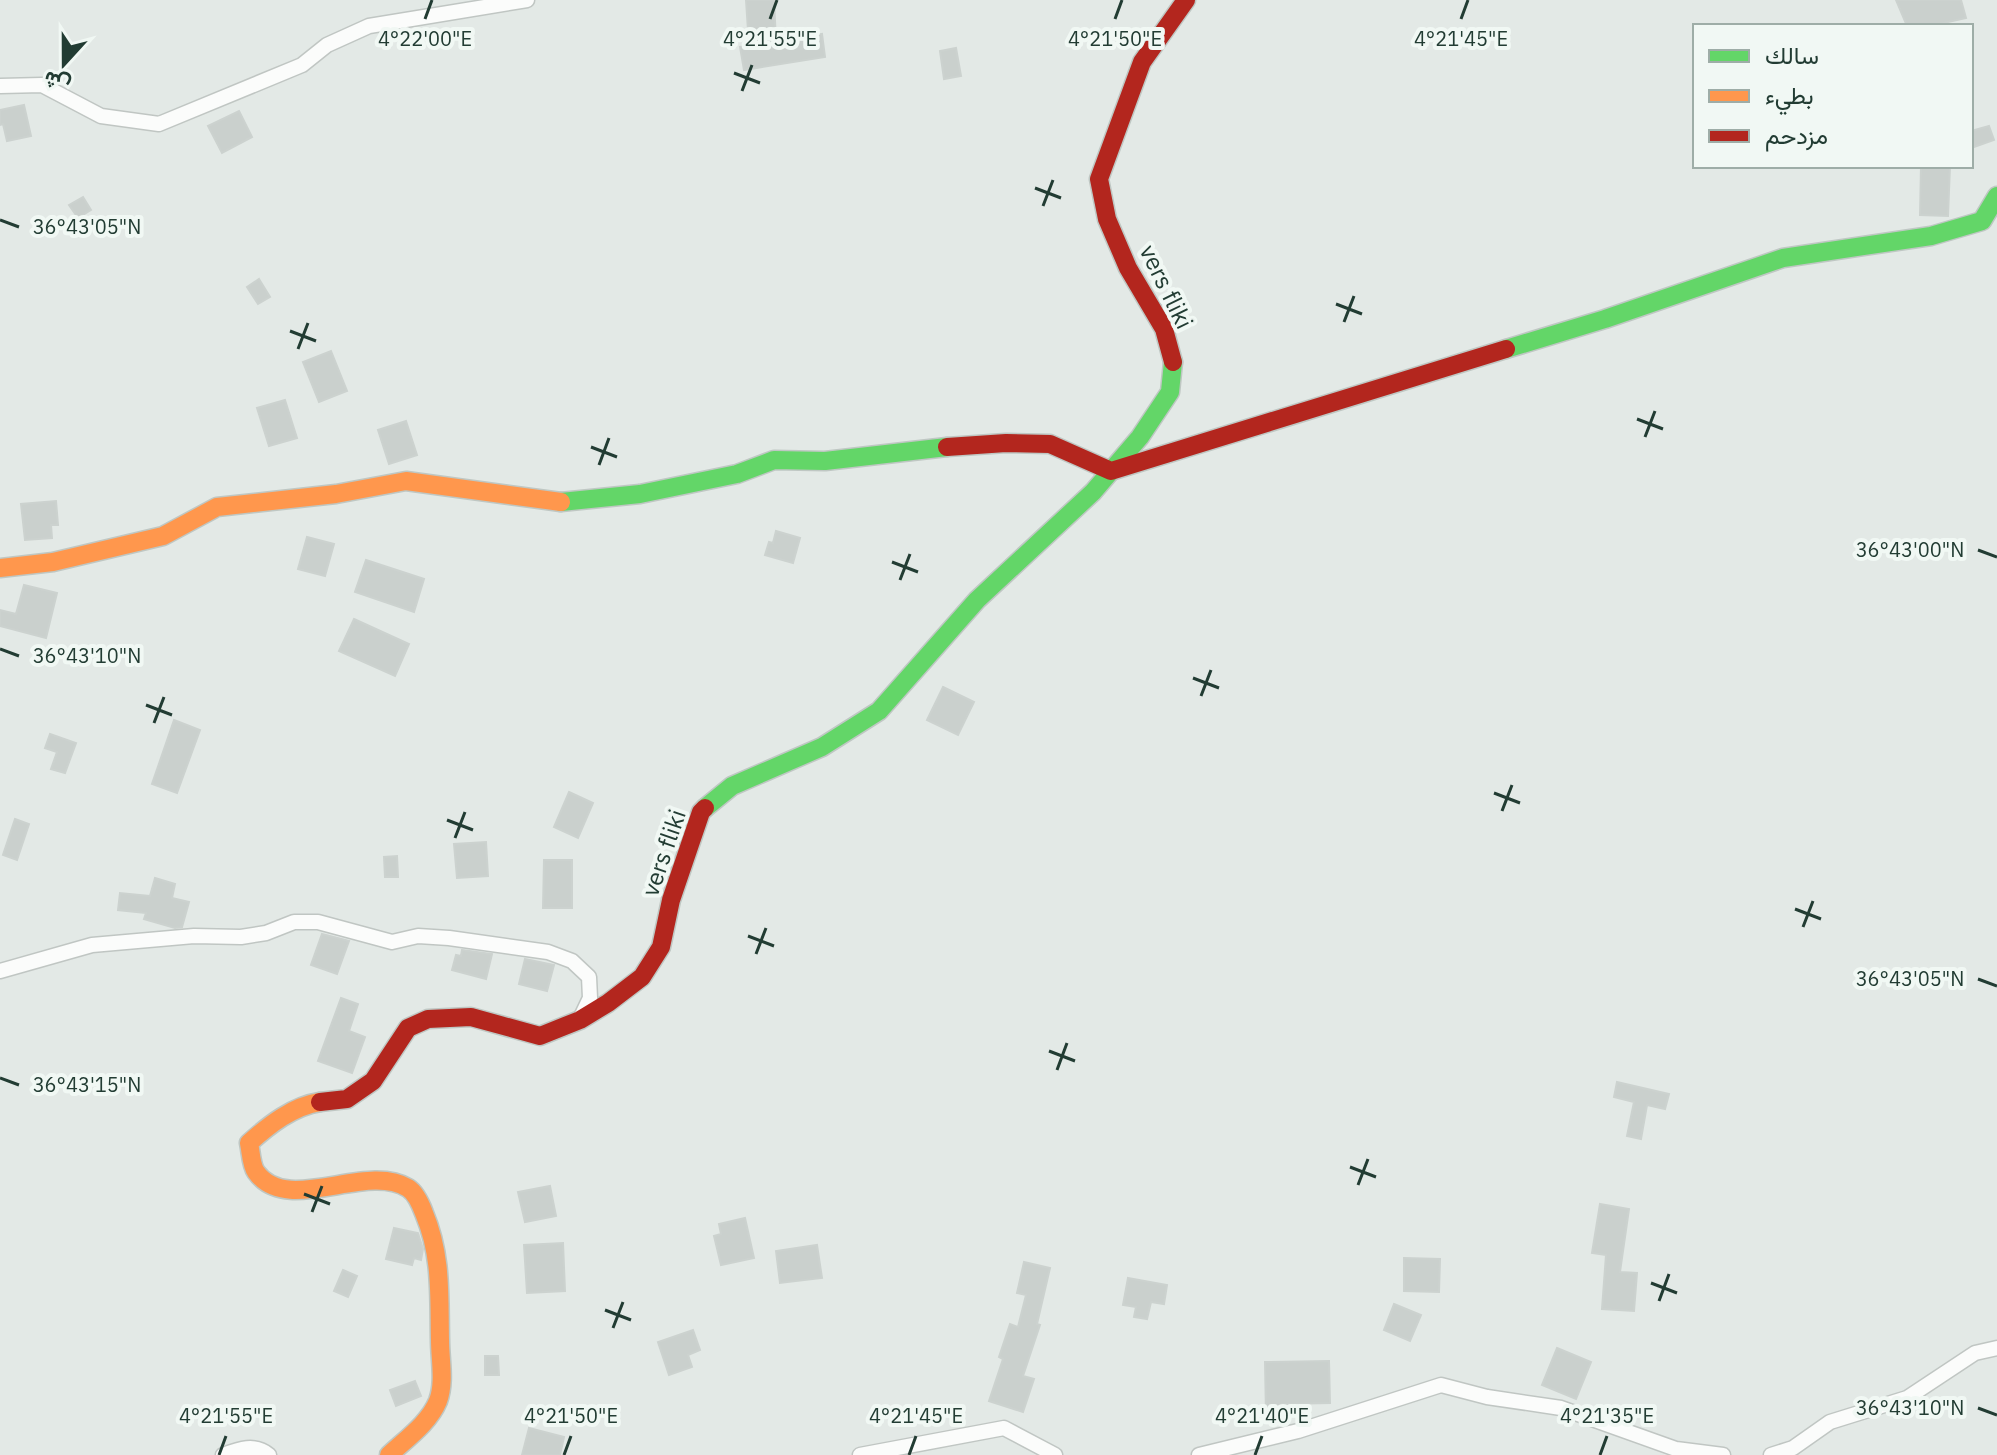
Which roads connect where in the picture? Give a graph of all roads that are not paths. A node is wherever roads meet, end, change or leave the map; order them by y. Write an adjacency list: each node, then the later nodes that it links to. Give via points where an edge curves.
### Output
1 (527, 0): 3 (street, via 369,26 327,45 302,65 159,124 101,116 42,85)
2 (1186, 0): 5 (street, vers fliki, via 1142,62 1099,179 1107,219 1164,329 1174,366 1170,392 1159,413)
3 (0, 86)
4 (1997, 196): 5 (street, via 1982,221 1931,236 1783,258 1590,324)
5 (1111, 471): 6 (street, via 1050,444 1006,443 825,461 774,460 737,474 640,494 565,503 406,481 217,507 163,536 53,562); 8 (street, vers fliki, via 977,600 879,711 822,747 732,786 701,812 661,947 642,977)
6 (0, 568)
7 (0, 971): 8 (street, via 92,945 241,937 294,922 318,922 392,942 418,936 548,952 572,961 589,977 590,998)
8 (580, 1020): 12 (street, vers fliki, via 540,1036 471,1017 428,1019 408,1028 373,1081 347,1099 306,1104 249,1143 250,1163 258,1178 286,1191 385,1180 410,1189 424,1215 437,1253 441,1391 425,1422)
9 (1997, 1348): 17 (street, via 1975,1353 1907,1398 1830,1422 1793,1448)
10 (223, 1455): 11 (street, via 242,1447)
11 (269, 1455)
12 (389, 1455)
13 (860, 1455): 14 (street, via 1004,1428)
14 (1055, 1455)
15 (1199, 1455): 16 (street, via 1298,1431 1441,1385 1561,1408 1676,1449)
16 (1723, 1455)
17 (1771, 1455)

